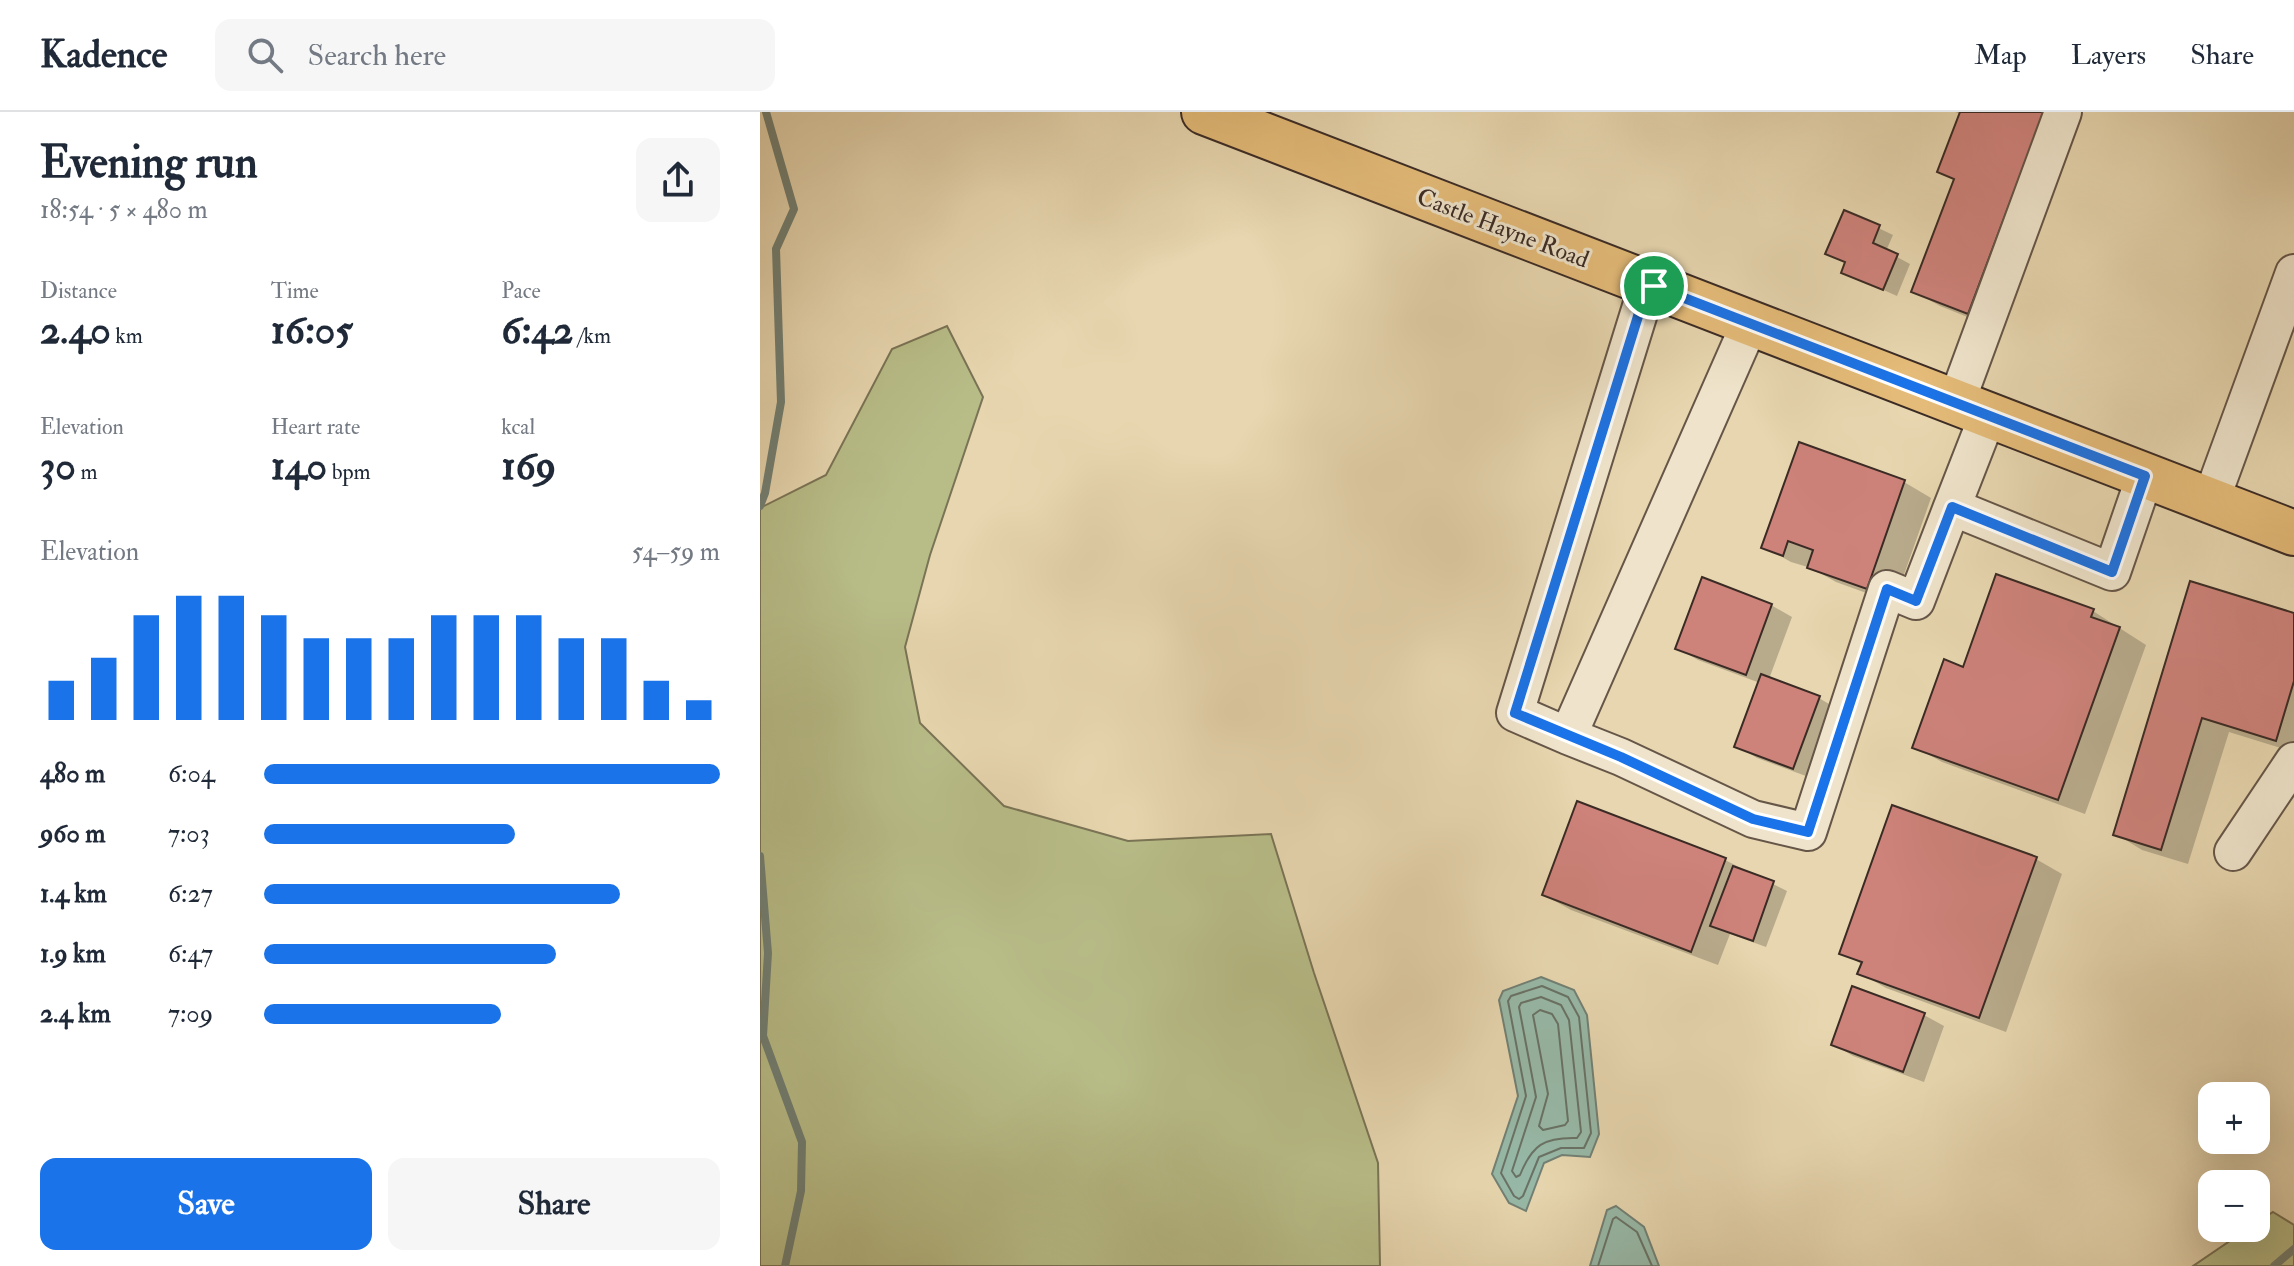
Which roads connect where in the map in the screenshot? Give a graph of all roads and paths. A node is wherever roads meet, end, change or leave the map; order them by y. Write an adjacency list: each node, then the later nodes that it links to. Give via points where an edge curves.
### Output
1 (1204, 112): 3 (main road, Castle Hayne Road)
2 (2063, 112): 7 (lane)
3 (1270, 124): 5 (main road, Castle Hayne Road)
4 (2294, 273): 9 (lane)
5 (1648, 284): 6 (main road, Castle Hayne Road); 12 (lane, via 1515,713)
6 (1750, 323): 7 (main road, Castle Hayne Road); 12 (lane)
7 (1972, 409): 8 (main road, Castle Hayne Road); 10 (lane)
8 (2145, 476): 9 (main road, Castle Hayne Road); 10 (lane, via 2112,572)
9 (2211, 500): 11 (main road, Castle Hayne Road)
10 (1952, 507): 12 (lane, via 1916,601 1887,589 1808,832 1753,819)
11 (2294, 533)
12 (1568, 736)
13 (2294, 761): 14 (lane)
14 (2233, 852)

